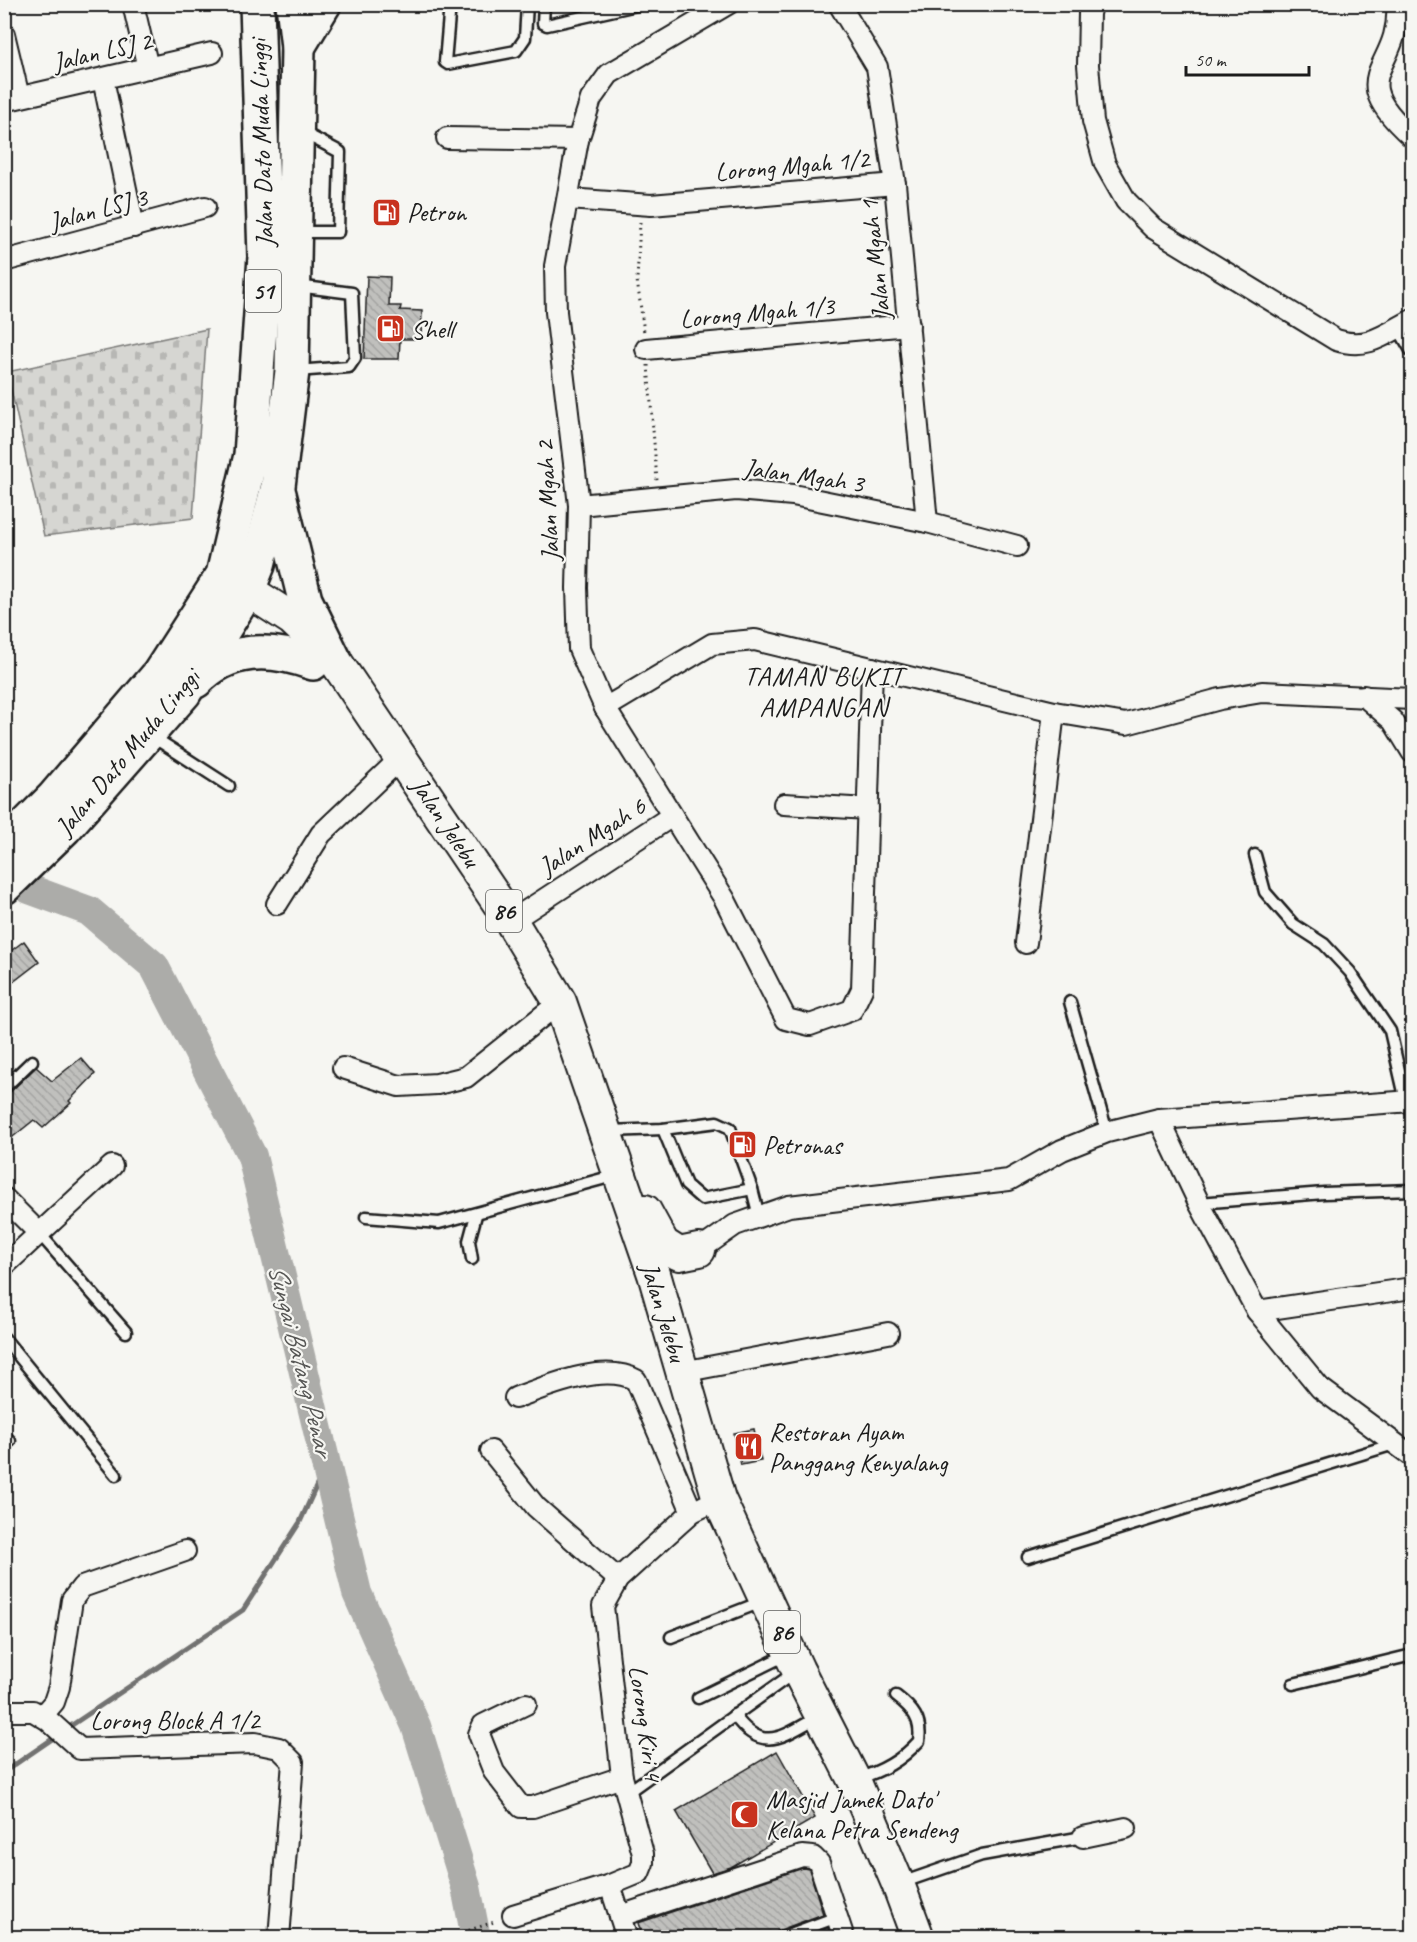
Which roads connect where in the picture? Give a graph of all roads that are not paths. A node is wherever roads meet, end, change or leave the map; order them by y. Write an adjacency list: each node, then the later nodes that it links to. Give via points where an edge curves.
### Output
1 (133, 4): 16 (street)
2 (257, 4): 39 (highway, Jalan Dato Muda Linggi / 51, via 266,257 251,455)
3 (292, 4): 14 (highway, Jalan Dato Muda Linggi / 51)
4 (324, 4): 14 (highway)
5 (450, 4): 6 (lane, via 445,62 448,64 516,51 525,38)
6 (527, 4)
7 (544, 4): 8 (lane, via 543,23 547,25)
8 (641, 4)
9 (728, 4): 22 (street, Jalan Mgah 2, via 609,74 591,99)
10 (839, 4): 23 (street, Jalan Mgah 1, via 877,67)
11 (1092, 4): 30 (street, via 1088,65 1093,121 1105,164 1126,201 1153,228 1336,340 1352,345 1370,343)
12 (1397, 4): 20 (street, via 1398,20 1375,85 1381,104)
13 (4, 34): 18 (street)
14 (298, 47): 19 (highway, Jalan Dato Muda Linggi / 51)
15 (212, 53): 16 (street, Jalan LSJ 2)
16 (148, 68): 17 (street, Jalan LSJ 2)
17 (103, 79): 18 (street, Jalan LSJ 2); 26 (street)
18 (12, 99)
19 (297, 129): 27 (highway, Jalan Dato Muda Linggi / 51); 27 (lane, via 340,152 338,232)
20 (1413, 137)
21 (447, 138): 22 (street)
22 (578, 140): 24 (street, Jalan Mgah 2)
23 (895, 184): 24 (street, Lorong Mgah 1/2, via 641,205); 31 (street, Jalan Mgah 1)
24 (568, 199): 36 (street, Jalan Mgah 2, via 555,266 556,301)
25 (206, 207): 26 (street, Jalan LSJ 3)
26 (134, 227): 28 (street, Jalan LSJ 3)
27 (296, 232): 29 (highway, Jalan Dato Muda Linggi / 51)
28 (4, 261)
29 (294, 286): 34 (highway, Jalan Dato Muda Linggi / 51); 34 (lane, via 352,293 355,358 349,367)
30 (1405, 324): 33 (lane)
31 (909, 325): 32 (street, Lorong Mgah 1/3); 37 (street, Jalan Mgah 1)
32 (646, 349)
33 (1413, 352)
34 (291, 372): 35 (highway, Jalan Dato Muda Linggi / 51)
35 (278, 486): 39 (highway, Jalan Dato Muda Linggi / 51, via 258,566); 40 (highway)
36 (579, 505): 37 (street, Jalan Mgah 3, via 736,490 793,495); 45 (street, Jalan Mgah 2, via 579,649)
37 (927, 522): 38 (street, Jalan Mgah 3)
38 (1017, 546)
39 (230, 592): 40 (main road, Jalan Jelebu / 86, via 292,619); 42 (highway, Jalan Dato Muda Linggi / 51); 54 (highway, Jalan Dato Muda Linggi / 51, via 53,798)
40 (323, 661): 42 (highway, via 257,651 204,672); 49 (main road, Jalan Jelebu / 86, via 368,709)
41 (872, 668): 45 (street, via 755,640 712,644); 46 (street); 52 (street)
42 (184, 693): 47 (highway, Jalan Dato Muda Linggi / 51)
43 (1364, 696): 44 (street); 46 (street, via 1262,692 1126,724); 48 (street, via 1393,721)
44 (1413, 699)
45 (605, 708): 53 (street, Jalan Mgah 2)
46 (1054, 712): 59 (street)
47 (147, 734): 50 (lane); 56 (highway, Jalan Dato Muda Linggi / 51, via 65,828)
48 (1413, 752)
49 (402, 757): 57 (street, via 321,834); 58 (main road, Jalan Jelebu / 86)
50 (229, 786)
51 (784, 804): 52 (street)
52 (868, 809): 53 (street, Jalan Mgah 2, via 862,989 852,1010 810,1025 786,1019 724,898)
53 (672, 816): 58 (street, Jalan Mgah 6)
54 (4, 847)
55 (1255, 855): 65 (lane, via 1264,892 1293,924 1324,944 1350,972 1390,1031)
56 (4, 886)
57 (277, 904)
58 (511, 921): 60 (main road, Jalan Jelebu / 86)
59 (1026, 944)
60 (560, 1002): 63 (street, via 466,1077 399,1086); 69 (main road, Jalan Jelebu / 86)
61 (1070, 1002): 68 (lane)
62 (32, 1061): 64 (lane)
63 (343, 1068)
64 (4, 1088)
65 (1409, 1101): 66 (street)
66 (1159, 1119): 68 (street); 74 (street)
67 (663, 1129): 69 (lane); 71 (lane, via 686,1185 702,1198); 71 (lane, via 717,1122 730,1128)
68 (1107, 1132): 76 (street, via 1062,1150 1010,1180 789,1206)
69 (610, 1152): 75 (lane); 79 (main road, via 663,1244 678,1254); 82 (main road, Jalan Jelebu / 86)
70 (112, 1166): 78 (street)
71 (752, 1189): 76 (lane)
72 (1413, 1190): 74 (lane)
73 (4, 1198): 78 (street)
74 (1199, 1203): 84 (street)
75 (476, 1215): 77 (lane, via 439,1223); 80 (lane, via 469,1240)
76 (759, 1216): 79 (street, via 735,1225)
77 (366, 1217)
78 (39, 1233): 81 (street); 86 (lane)
79 (699, 1250): 82 (street, via 684,1262); 85 (main road, via 677,1283)
80 (472, 1259)
81 (4, 1266)
82 (654, 1274): 85 (main road, Jalan Jelebu / 86)
83 (1413, 1288): 84 (street)
84 (1257, 1311): 91 (street, via 1320,1388)
85 (666, 1319): 89 (main road, Jalan Jelebu / 86)
86 (126, 1332)
87 (888, 1333): 89 (street)
88 (4, 1338): 94 (lane)
89 (682, 1372): 95 (main road, Jalan Jelebu / 86)
90 (515, 1398): 95 (street, via 572,1376 625,1374 636,1380)
91 (1394, 1444): 93 (street); 97 (lane)
92 (491, 1451): 98 (street, via 536,1507)
93 (1413, 1456)
94 (116, 1475)
95 (705, 1505): 98 (street, Lorong Kiri 4); 99 (main road, Jalan Jelebu / 86)
96 (184, 1551): 110 (street, via 76,1592 59,1687)
97 (1028, 1557)
98 (618, 1579): 112 (street, Lorong Kiri 4, via 603,1606)
99 (767, 1600): 100 (lane); 102 (main road, Jalan Jelebu / 86)
100 (671, 1637)
101 (1413, 1655): 103 (lane)
102 (795, 1661): 105 (lane); 108 (lane); 109 (main road, Jalan Jelebu / 86)
103 (1293, 1684)
104 (896, 1696): 111 (lane, via 912,1708 921,1727 919,1742 879,1772)
105 (698, 1698)
106 (526, 1704): 112 (street, via 483,1725 479,1734 494,1772 521,1808)
107 (4, 1711): 110 (street, via 33,1711)
108 (734, 1715): 109 (lane, via 745,1730 759,1739 778,1739); 112 (lane)
109 (820, 1716): 111 (main road, Jalan Jelebu / 86)
110 (45, 1718): 120 (street, Lorong Block A 1/2, via 80,1749 255,1743 279,1748 293,1761)
111 (854, 1780): 115 (main road, Jalan Jelebu / 86)
112 (625, 1784): 116 (street, Lorong Kiri 4, via 643,1863 639,1873)
113 (1126, 1828): 114 (street)
114 (1083, 1836): 115 (lane, via 982,1855)
115 (898, 1884): 124 (main road, Jalan Jelebu / 86)
116 (610, 1886): 117 (street, Lorong Kiri 4); 118 (street)
117 (513, 1915)
118 (620, 1916): 119 (street, via 802,1856 813,1857 819,1863); 121 (street)
119 (837, 1917): 122 (lane); 123 (street)
120 (279, 1938)
121 (627, 1938)
122 (780, 1938)
123 (844, 1938)
124 (918, 1938)

